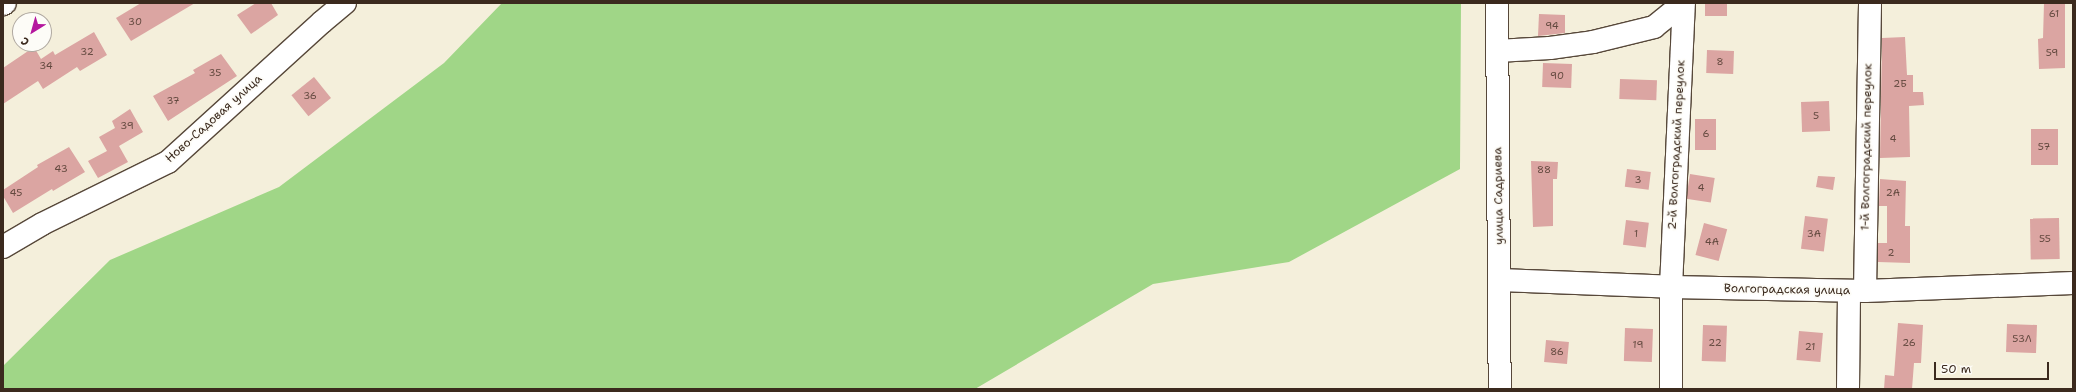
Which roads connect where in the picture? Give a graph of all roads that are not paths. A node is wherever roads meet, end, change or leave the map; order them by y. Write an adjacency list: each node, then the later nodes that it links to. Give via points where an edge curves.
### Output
1 (345, 3): 6 (street, Ново-Садовая улица, via 168,162 42,224)
2 (1497, 3): 5 (street, улица Садриева)
3 (1684, 3): 5 (street, via 1654,27 1593,42); 9 (street, 2-й Волгоградский переулок)
4 (1870, 3): 10 (street, 1-й Волгоградский переулок)
5 (1497, 51): 7 (street, улица Садриева)
6 (3, 247)
7 (1500, 280): 9 (street, Волгоградская улица); 11 (street, улица Садриева)
8 (2073, 284): 10 (street, Волгоградская улица)
9 (1670, 287): 10 (street, Волгоградская улица); 12 (street, 2-й Волгоградский переулок)
10 (1857, 291): 13 (street, 1-й Волгоградский переулок)
11 (1500, 389)
12 (1671, 389)
13 (1848, 389)

